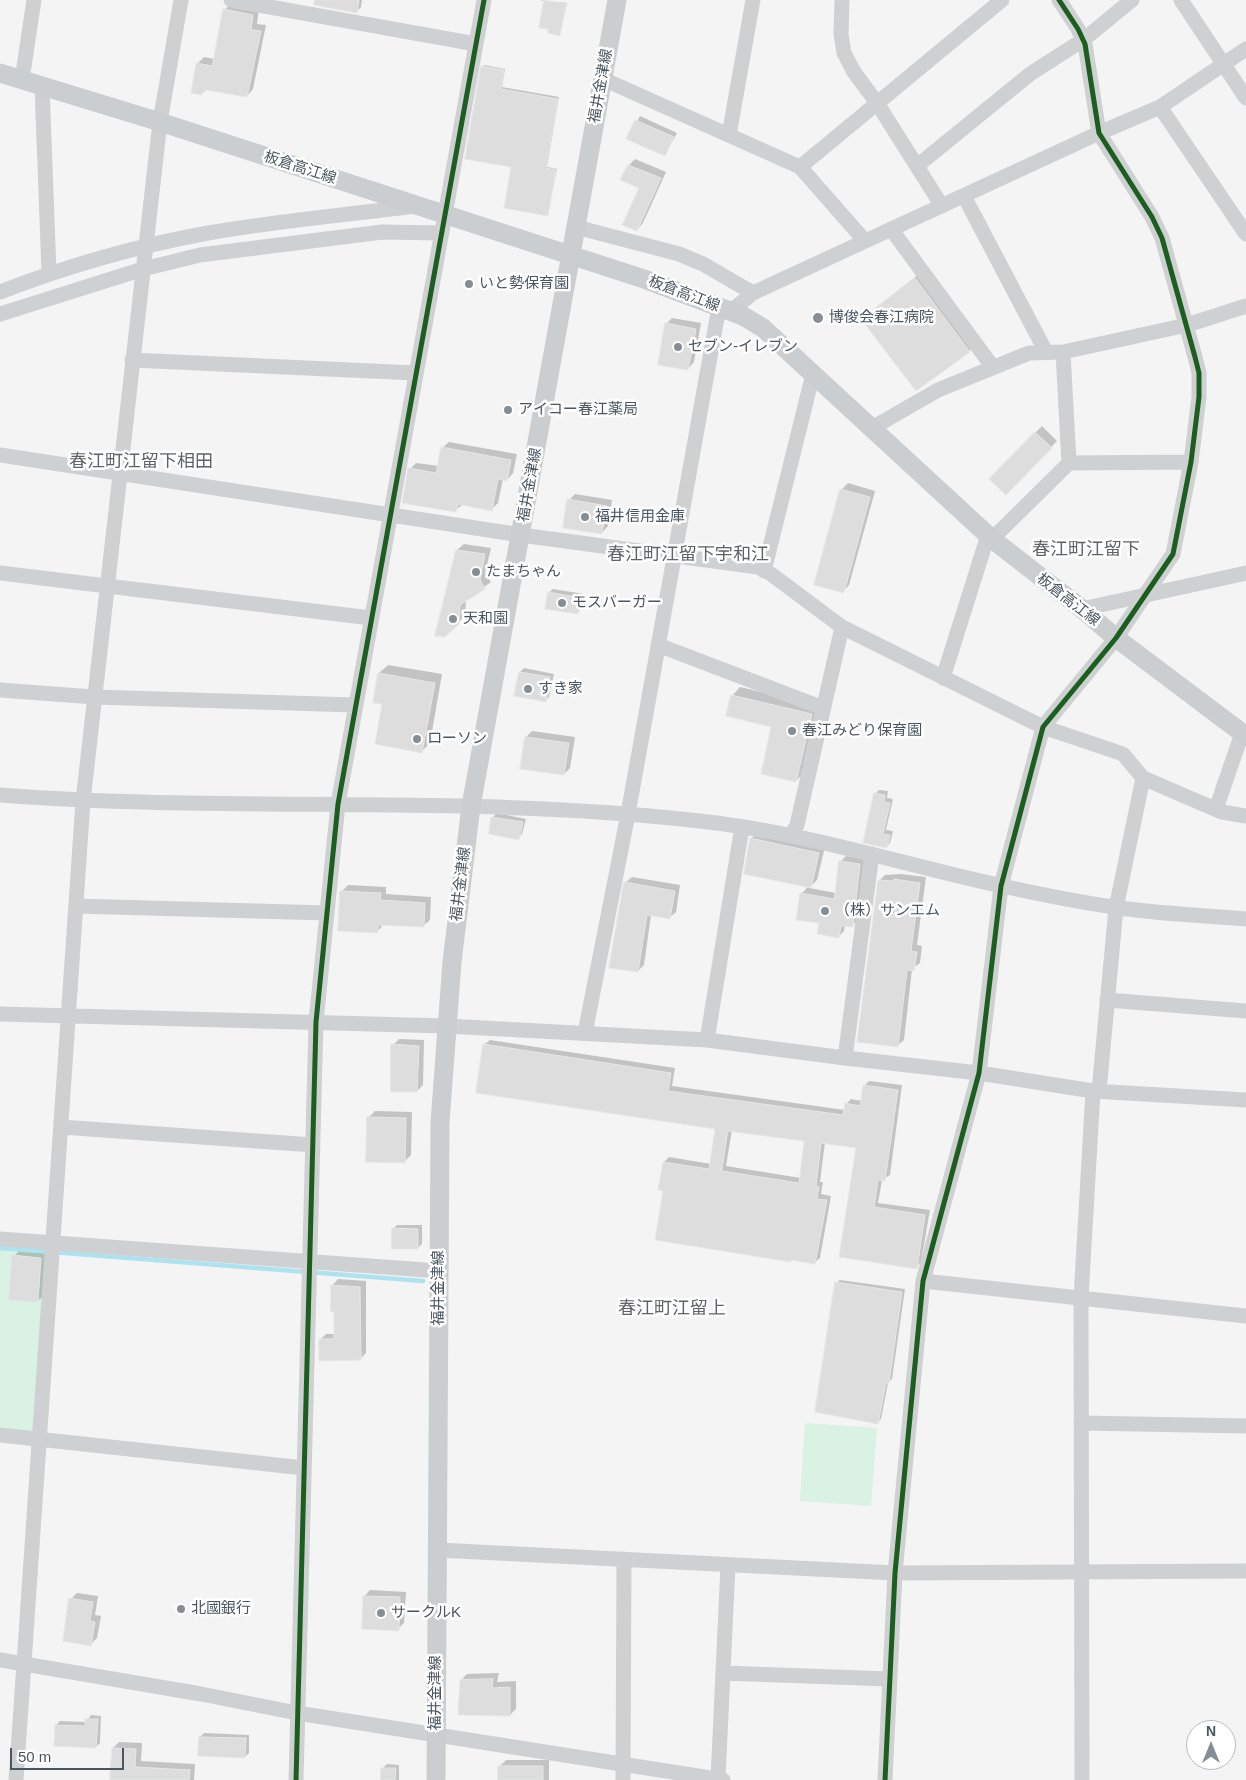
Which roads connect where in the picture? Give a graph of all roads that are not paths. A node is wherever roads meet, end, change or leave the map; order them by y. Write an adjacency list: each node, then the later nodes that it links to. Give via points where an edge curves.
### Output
1 (34, 0): 18 (street)
2 (182, 0): 23 (street)
3 (232, 0): 13 (street)
4 (484, 0): 13 (street)
5 (617, 0): 17 (main road, 福井金津線)
6 (753, 0): 25 (street)
7 (842, 0): 21 (street, via 840,34 844,52)
8 (1002, 0): 21 (street)
9 (1059, 0): 12 (street)
10 (1132, 0): 12 (street)
11 (1181, 0): 15 (street)
12 (1083, 40): 24 (street); 26 (street, via 1030,74)
13 (476, 44): 31 (street)
14 (1246, 49): 15 (street)
15 (1223, 65): 20 (street); 22 (street)
16 (0, 73): 18 (main road, 板倉高江線)
17 (603, 79): 25 (street); 32 (main road, 福井金津線)
18 (22, 80): 19 (main road, 板倉高江線)
19 (42, 86): 23 (main road, 板倉高江線); 39 (street)
20 (1246, 98)
21 (877, 103): 26 (street); 27 (street)
22 (1160, 108): 24 (street); 34 (street)
23 (160, 122): 29 (main road, 板倉高江線); 36 (street)
24 (1099, 133): 28 (street); 45 (street, via 1162,238)
25 (729, 135): 27 (street)
26 (917, 166): 30 (street)
27 (800, 167): 35 (street)
28 (964, 196): 30 (street); 46 (street)
29 (415, 206): 31 (main road, 板倉高江線); 36 (street, via 209,233)
30 (942, 206): 33 (street)
31 (443, 224): 37 (main road, 板倉高江線); 38 (street, via 200,255); 50 (street)
32 (576, 227): 37 (main road, 福井金津線); 41 (street, via 679,254)
33 (891, 229): 35 (street); 49 (street)
34 (1246, 234)
35 (865, 241): 41 (street)
36 (145, 247): 38 (street); 39 (street)
37 (571, 255): 43 (main road, 板倉高江線); 58 (main road, 福井金津線)
38 (143, 270): 44 (street); 48 (street)
39 (49, 273): 40 (street)
40 (0, 292)
41 (753, 293): 43 (street)
42 (1246, 306): 45 (street)
43 (725, 309): 51 (main road, 板倉高江線, via 763,328); 60 (street)
44 (0, 314)
45 (1186, 325): 47 (street); 54 (street, via 1199,373)
46 (1046, 352): 47 (street); 49 (street, via 1029,353)
47 (1063, 352): 55 (street)
48 (132, 360): 50 (street); 56 (street)
49 (992, 366): 52 (street, via 938,390)
50 (415, 374): 57 (street)
51 (813, 374): 52 (main road, 板倉高江線); 61 (street)
52 (872, 428): 59 (main road, 板倉高江線)
53 (0, 454): 56 (street)
54 (1191, 462): 55 (street); 65 (street, via 1173,554)
55 (1069, 463): 59 (street)
56 (120, 472): 57 (street); 64 (street)
57 (389, 514): 58 (street); 67 (street)
58 (521, 535): 60 (street); 82 (main road, 福井金津線)
59 (990, 537): 66 (main road, 板倉高江線); 71 (street)
60 (674, 556): 61 (street); 70 (street)
61 (764, 570): 68 (street)
62 (0, 573): 64 (street)
63 (1246, 573): 65 (street)
64 (107, 585): 67 (street); 73 (street)
65 (1145, 595): 66 (street); 69 (street)
66 (1082, 609): 69 (main road, 板倉高江線)
67 (371, 618): 74 (street)
68 (842, 627): 71 (street); 75 (street)
69 (1116, 638): 76 (street); 77 (main road, 板倉高江線)
70 (658, 645): 75 (street); 84 (street)
71 (943, 678): 76 (street)
72 (0, 690): 73 (street)
73 (94, 697): 74 (street); 80 (street)
74 (355, 705): 81 (street)
75 (823, 708): 87 (street, via 797,825)
76 (1044, 727): 78 (street, via 1123,754); 89 (street)
77 (1245, 735): 83 (street, via 1239,742)
78 (1143, 778): 83 (street); 91 (street)
79 (0, 795): 80 (street)
80 (84, 801): 81 (street); 90 (street)
81 (338, 804): 82 (street); 92 (street)
82 (471, 806): 84 (street); 99 (main road, 福井金津線)
83 (1216, 809): 85 (street)
84 (628, 814): 86 (street); 100 (street)
85 (1246, 816)
86 (742, 827): 87 (street); 101 (street)
87 (791, 834): 88 (street)
88 (872, 854): 89 (street); 102 (street)
89 (1001, 886): 91 (street); 103 (street)
90 (76, 906): 92 (street); 97 (street)
91 (1116, 908): 93 (street); 94 (street)
92 (327, 913): 98 (street)
93 (1246, 918)
94 (1107, 1000): 95 (street); 104 (street)
95 (1246, 1011)
96 (0, 1014): 97 (street)
97 (68, 1016): 98 (street); 106 (street)
98 (316, 1022): 99 (street); 107 (street)
99 (446, 1026): 100 (street); 111 (main road, 福井金津線, via 440,1122)
100 (585, 1033): 101 (street)
101 (707, 1040): 102 (street)
102 (845, 1058): 103 (street)
103 (979, 1073): 104 (street); 112 (street)
104 (1096, 1091): 105 (street); 113 (street)
105 (1246, 1100)
106 (61, 1127): 107 (street); 109 (street)
107 (313, 1145): 110 (street)
108 (0, 1239): 109 (street)
109 (52, 1243): 110 (street); 118 (street)
110 (310, 1263): 111 (street); 119 (street)
111 (439, 1271): 120 (main road, 福井金津線)
112 (923, 1281): 113 (street); 125 (street)
113 (1081, 1298): 114 (street); 115 (street)
114 (1246, 1316)
115 (1081, 1423): 116 (street); 124 (street)
116 (1246, 1426)
117 (0, 1435): 118 (street)
118 (38, 1439): 119 (street); 127 (street)
119 (304, 1468): 130 (street)
120 (438, 1550): 121 (street); 131 (main road, 福井金津線)
121 (624, 1560): 122 (street); 132 (street)
122 (728, 1565): 125 (street); 128 (street)
123 (1246, 1571): 124 (street)
124 (1080, 1572): 125 (street); 139 (street)
125 (895, 1573): 129 (street)
126 (0, 1660): 127 (street)
127 (25, 1664): 130 (street); 133 (street)
128 (723, 1673): 129 (street); 137 (street)
129 (890, 1679): 138 (street)
130 (298, 1713): 131 (street); 134 (street)
131 (436, 1736): 132 (street); 135 (main road, 福井金津線)
132 (624, 1764): 136 (street); 137 (street)
133 (16, 1780)
134 (296, 1780)
135 (436, 1780)
136 (624, 1780)
137 (721, 1780)
138 (885, 1780)
139 (1082, 1780)

